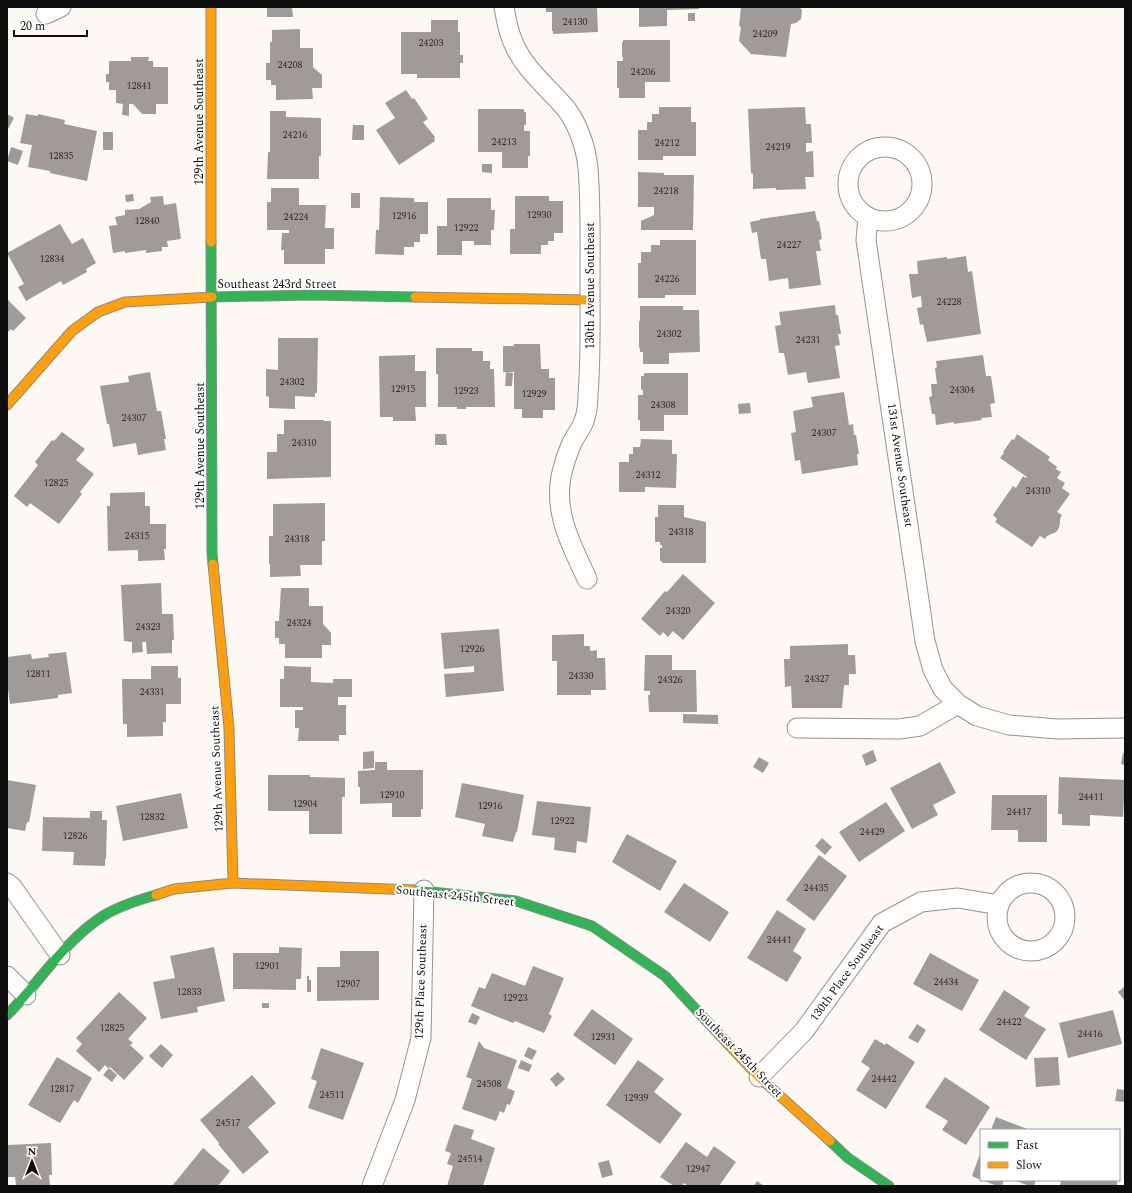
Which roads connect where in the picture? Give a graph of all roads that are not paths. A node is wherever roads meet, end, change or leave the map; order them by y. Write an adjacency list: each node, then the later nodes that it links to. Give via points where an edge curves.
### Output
1 (211, 7): 4 (street, 129th Avenue Southeast)
2 (504, 7): 5 (street, 130th Avenue Southeast, via 513,43 522,59 564,105 574,120 582,141 590,196)
3 (868, 218): 8 (street, 131st Avenue Southeast, via 866,240 925,641 933,670 943,689)
4 (211, 297): 5 (street, Southeast 243rd Street, via 311,295); 6 (street, Southeast 243rd Street, via 125,302 98,312 72,332); 12 (street, 129th Avenue Southeast, via 212,554 229,728)
5 (590, 300): 7 (street, 130th Avenue Southeast, via 587,408 584,422 572,443 561,476 559,500 564,528)
6 (7, 405)
7 (587, 578)
8 (958, 704): 9 (street, via 920,726); 10 (street, 131st Avenue Southeast, via 977,716 1009,725)
9 (797, 728)
10 (1125, 728)
11 (7, 883): 15 (street)
12 (233, 883): 13 (street, Southeast 245th Street); 15 (street, Southeast 245th Street, via 174,889 130,903 103,916 77,936)
13 (424, 890): 19 (street, Southeast 245th Street, via 516,901 592,926 665,976); 20 (street, 129th Place Southeast, via 421,1038 405,1100)
14 (999, 905): 19 (street, 130th Place Southeast, via 958,898 921,902 882,923 804,1031)
15 (60, 955): 17 (street, Southeast 245th Street)
16 (7, 976): 17 (street)
17 (26, 995): 18 (street, Southeast 245th Street)
18 (7, 1015)
19 (759, 1077): 21 (street, Southeast 245th Street, via 848,1158)
20 (372, 1186)
21 (889, 1186)

